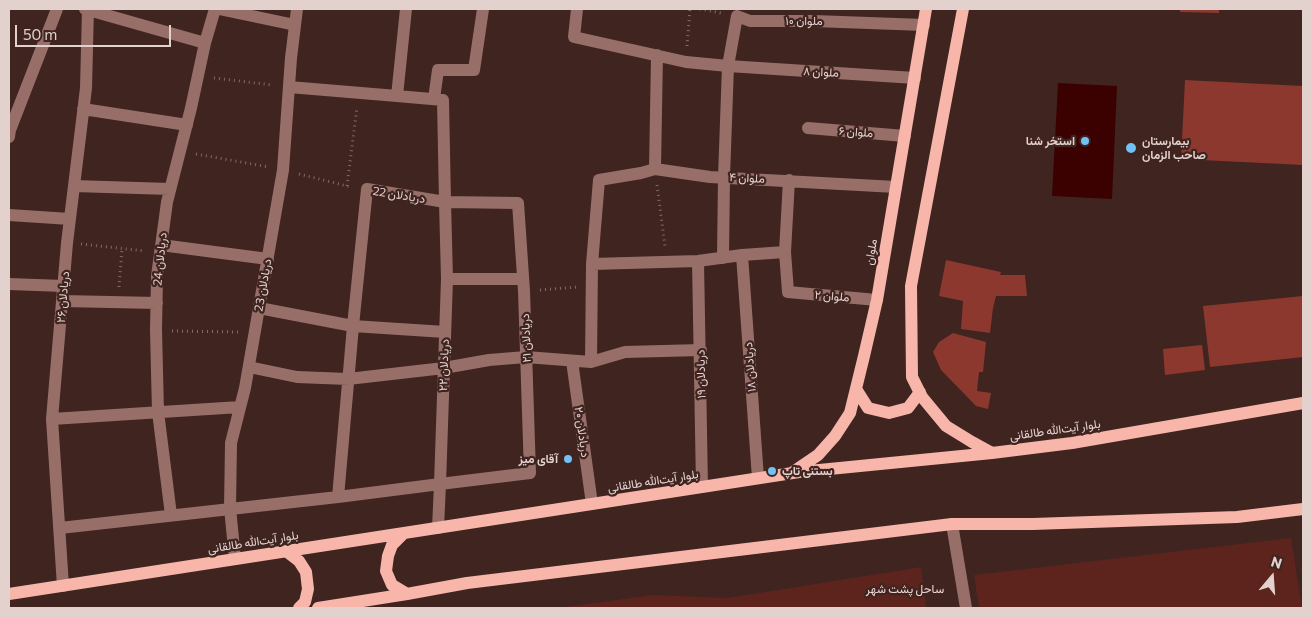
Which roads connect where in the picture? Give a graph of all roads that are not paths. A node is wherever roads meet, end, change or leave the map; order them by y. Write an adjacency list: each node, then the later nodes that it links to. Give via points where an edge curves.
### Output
1 (57, 9): 23 (street)
2 (87, 9): 13 (street); 20 (street, دریادلان ۲۶)
3 (217, 9): 11 (street); 13 (street, دریادلان 24)
4 (297, 9): 11 (street, دریادلان 23)
5 (406, 9): 18 (street)
6 (483, 9): 19 (street, via 474,70 438,70)
7 (577, 9): 14 (street, ملوان ۸, via 574,37)
8 (926, 9): 12 (main road, ملوان)
9 (963, 9): 59 (main road, via 911,286 912,377)
10 (815, 15): 12 (street, ملوان ۱۰); 15 (street, ملوان ۱۰, via 750,21 736,16)
11 (295, 24): 17 (street, دریادلان 23)
12 (924, 25): 16 (main road, ملوان)
13 (205, 43): 21 (street, دریادلان 24)
14 (657, 55): 15 (street, ملوان ۸); 25 (street)
15 (728, 66): 16 (street, ملوان ۸); 26 (street)
16 (914, 78): 24 (main road, ملوان)
17 (290, 87): 18 (street); 38 (street, دریادلان 23, via 283,170)
18 (397, 96): 19 (street)
19 (434, 99): 31 (street, دریادلان 22, via 443,100)
20 (83, 109): 21 (street); 28 (street, دریادلان ۲۶)
21 (187, 125): 30 (street, دریادلان 24)
22 (808, 128): 24 (street, ملوان ۶)
23 (9, 132)
24 (905, 136): 29 (main road, ملوان)
25 (655, 169): 26 (street, ملوان ۴); 40 (street, ملوان ۴, via 599,180)
26 (724, 177): 27 (street, ملوان ۴); 37 (street)
27 (789, 180): 29 (street, ملوان ۴); 35 (street)
28 (74, 186): 30 (street); 33 (street, دریادلان ۲۶)
29 (896, 187): 45 (main road, ملوان)
30 (170, 189): 34 (street, دریادلان 24)
31 (445, 202): 41 (street, دریادلان ۲۲); 43 (street, دریادلان ۲۱, via 518,202); 49 (street, دریادلان 22, via 367,190)
32 (9, 214): 33 (street)
33 (70, 219): 44 (street, دریادلان ۲۶)
34 (160, 249): 38 (street); 47 (street, دریادلان 24)
35 (785, 252): 36 (street); 45 (street, ملوان ۲, via 788,292)
36 (742, 255): 37 (street); 66 (street, دریادلان ۱۸)
37 (723, 258): 39 (street)
38 (268, 259): 48 (street, دریادلان 23)
39 (698, 261): 40 (street); 51 (street, دریادلان ۱۹)
40 (592, 264): 54 (street)
41 (448, 279): 43 (street); 50 (street, دریادلان ۲۲)
42 (9, 284): 44 (street)
43 (524, 285): 52 (street, دریادلان ۲۱)
44 (64, 286): 46 (street, دریادلان ۲۶)
45 (877, 300): 58 (main road, ملوان)
46 (62, 301): 47 (street); 63 (street, دریادلان ۲۶)
47 (157, 303): 62 (street, دریادلان 24)
48 (259, 308): 49 (street); 55 (street, دریادلان 23)
49 (353, 326): 50 (street); 57 (street, دریادلان 22)
50 (446, 332): 56 (street, دریادلان ۲۲)
51 (701, 350): 54 (street, via 625,352); 68 (street, دریادلان ۱۹)
52 (526, 357): 53 (street); 56 (street); 67 (street, دریادلان ۲۱, via 530,473)
53 (572, 360): 54 (street); 70 (street, دریادلان ۲۰)
54 (591, 362)
55 (248, 368): 57 (street, via 297,377); 61 (street, دریادلان 23)
56 (444, 368): 57 (street); 67 (street, دریادلان ۲۲)
57 (348, 379): 69 (street, دریادلان 22)
58 (856, 389): 59 (main road, via 868,408 889,413 908,408); 65 (main road, ملوان, via 850,413 835,436 818,455)
59 (920, 392): 64 (main road, via 946,426)
60 (1303, 403): 64 (main road, بلوار آیت‌الله طالقانی, via 1072,443)
61 (240, 407): 62 (street); 71 (street, دریادلان 23, via 231,443)
62 (158, 412): 63 (street); 73 (street, دریادلان 24)
63 (52, 419): 75 (street, دریادلان ۲۶)
64 (992, 453): 65 (main road, بلوار آیت‌الله طالقانی)
65 (790, 474): 66 (main road, بلوار آیت‌الله طالقانی)
66 (758, 478): 68 (main road, بلوار آیت‌الله طالقانی)
67 (440, 484): 69 (street); 76 (street, دریادلان ۲۲)
68 (702, 487): 70 (main road, بلوار آیت‌الله طالقانی)
69 (338, 497): 71 (street)
70 (592, 504): 76 (main road, بلوار آیت‌الله طالقانی)
71 (230, 508): 73 (street); 79 (street, دریادلان 23)
72 (1303, 509): 74 (main road, via 1237,517)
73 (171, 515): 75 (street)
74 (952, 524): 82 (main road, via 467,583); 85 (street)
75 (60, 528): 80 (street, دریادلان ۲۶)
76 (438, 528): 77 (main road, بلوار آیت‌الله طالقانی)
77 (404, 533): 78 (main road, بلوار آیت‌الله طالقانی); 82 (main road, via 392,545 386,571 392,584)
78 (286, 551): 79 (main road, بلوار آیت‌الله طالقانی); 83 (main road, via 299,561 306,572 308,589 305,602)
79 (235, 559): 80 (main road, بلوار آیت‌الله طالقانی)
80 (63, 586): 81 (main road, بلوار آیت‌الله طالقانی)
81 (9, 594)
82 (407, 594): 84 (main road)
83 (299, 608)
84 (318, 608)
85 (966, 608)

